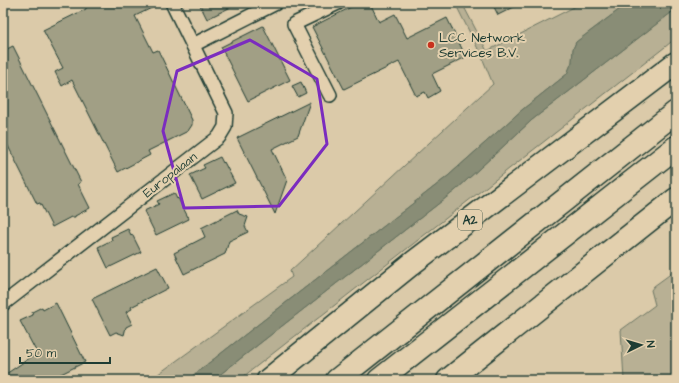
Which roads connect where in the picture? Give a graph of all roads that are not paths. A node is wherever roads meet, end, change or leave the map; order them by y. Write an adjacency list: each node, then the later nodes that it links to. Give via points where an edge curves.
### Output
1 (172, 3): 4 (street, Europalaan)
2 (276, 3): 4 (street)
3 (338, 3): 6 (street, via 294,24)
4 (193, 45): 10 (street, Europalaan, via 226,113 225,127 219,137)
5 (676, 63): 11 (highway, A2, via 414,262)
6 (330, 95)
7 (676, 112): 12 (highway)
8 (676, 147): 13 (highway)
9 (676, 199): 14 (highway)
10 (3, 304)
11 (268, 380)
12 (336, 380)
13 (378, 380)
14 (448, 380)

